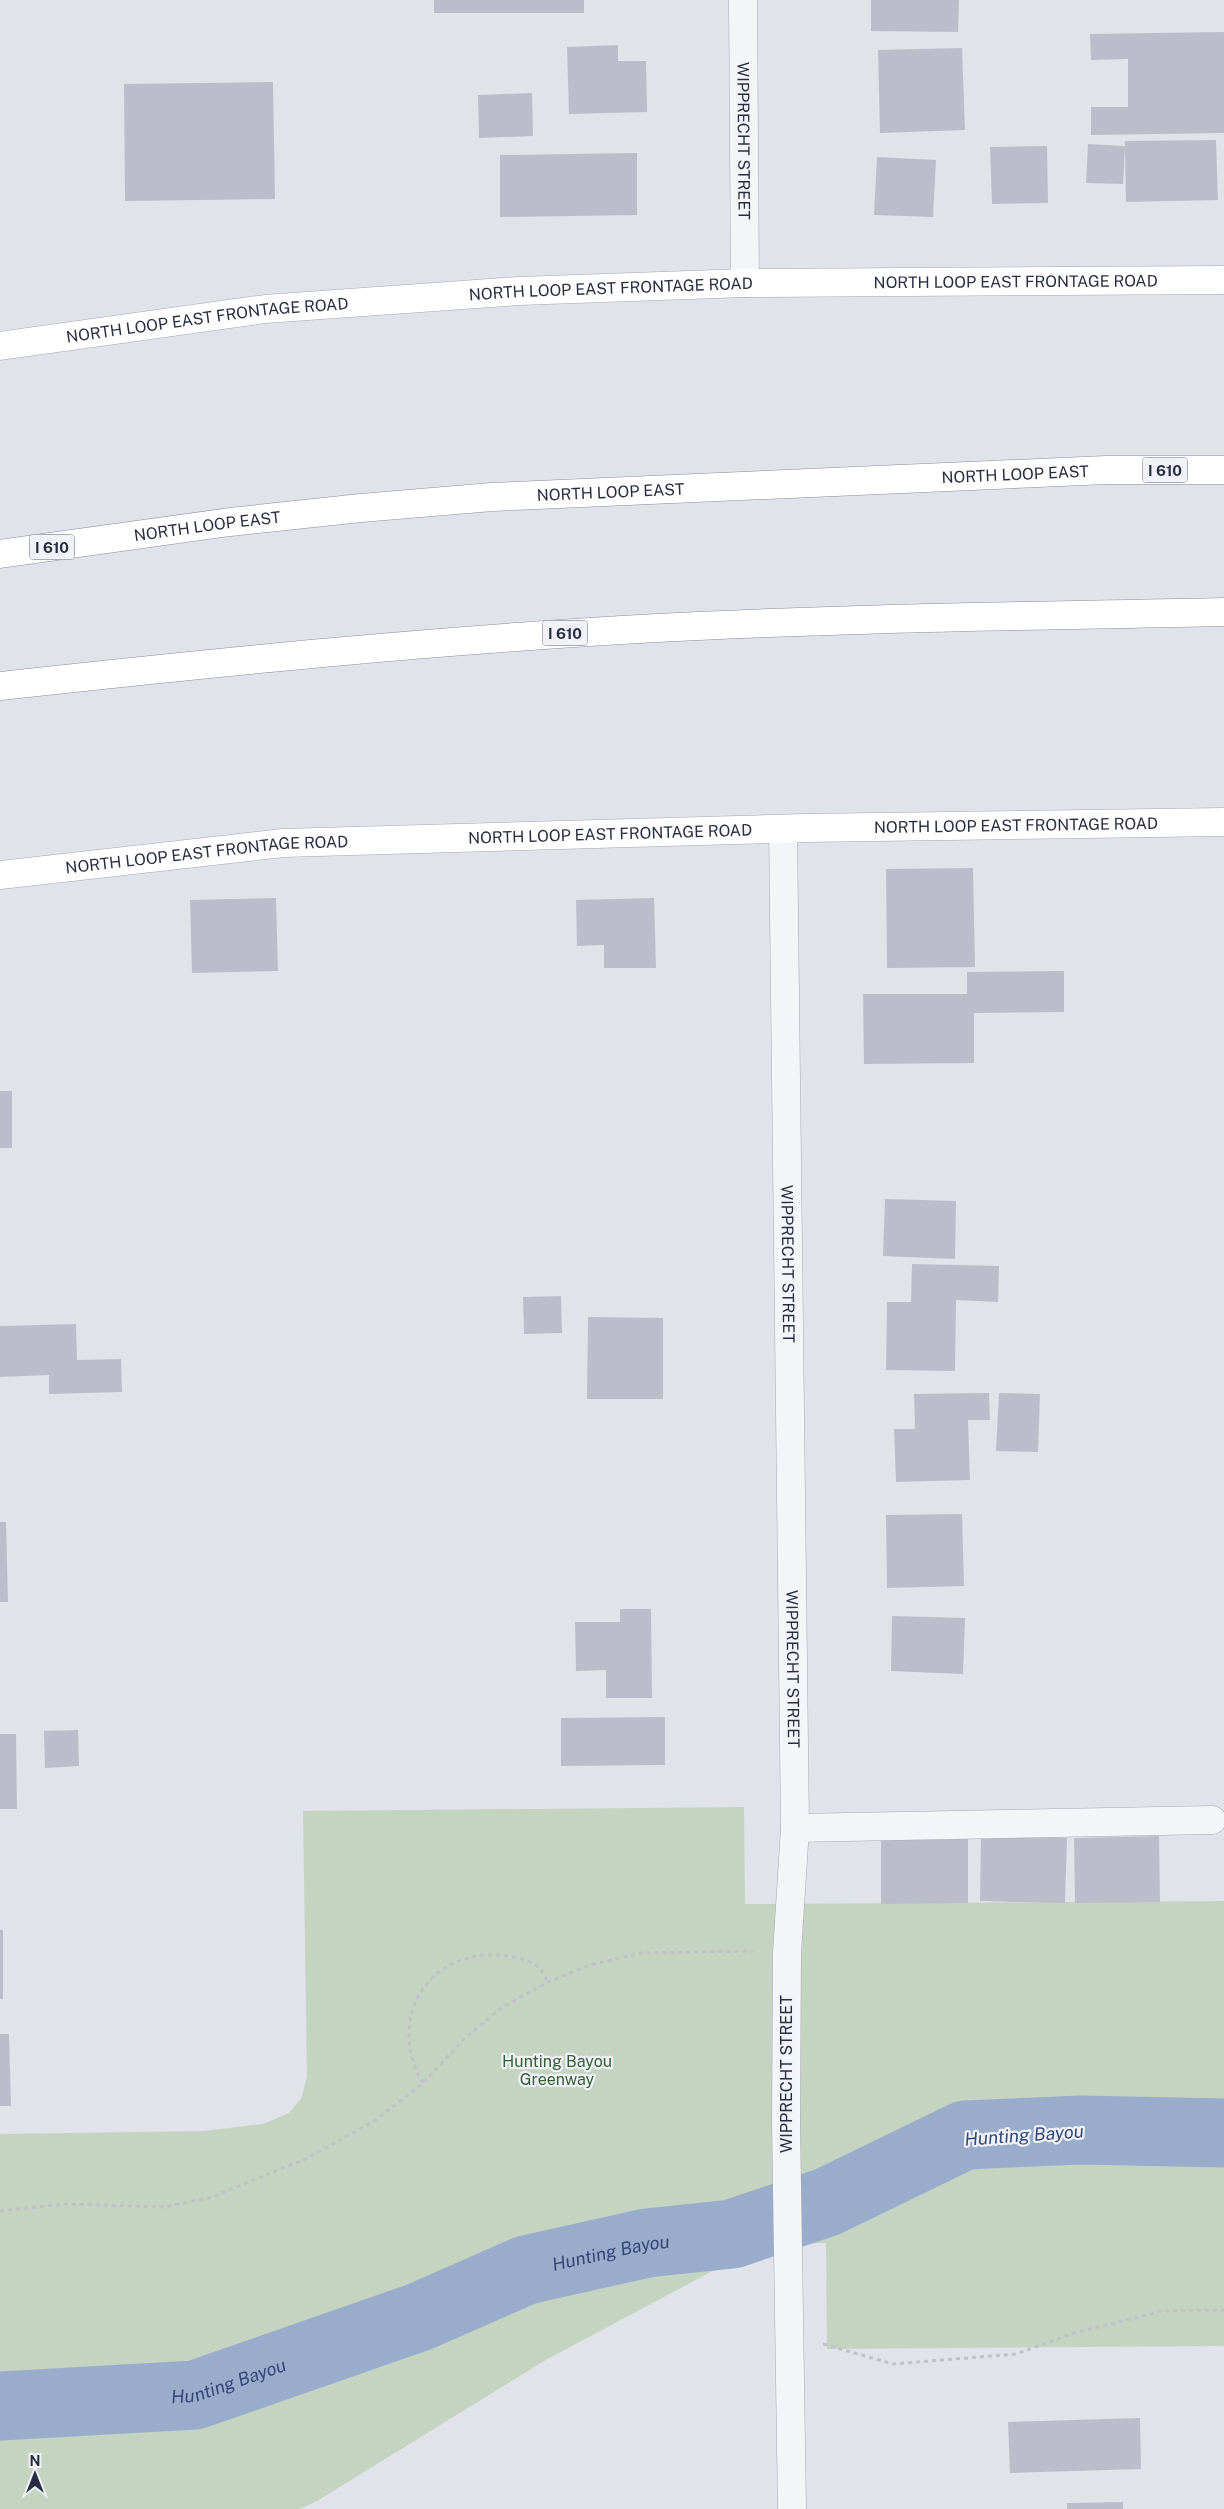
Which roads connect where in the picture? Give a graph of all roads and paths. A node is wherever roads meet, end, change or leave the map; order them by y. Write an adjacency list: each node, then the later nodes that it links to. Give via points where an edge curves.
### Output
1 (743, 0): 3 (street, WIPPRECHT STREET)
2 (1224, 280): 3 (main road, NORTH LOOP EAST FRONTAGE ROAD)
3 (745, 283): 4 (main road, NORTH LOOP EAST FRONTAGE ROAD, via 519,291 265,310)
4 (0, 346)
5 (1224, 470): 6 (main road, NORTH LOOP EAST / I 610, via 1106,470 492,497 230,522)
6 (0, 554)
7 (1224, 612): 8 (main road, I 610, via 895,618 638,629 331,652)
8 (0, 686)
9 (1224, 822): 10 (main road, NORTH LOOP EAST FRONTAGE ROAD)
10 (783, 829): 11 (main road, NORTH LOOP EAST FRONTAGE ROAD, via 283,843); 13 (street, WIPPRECHT STREET)
11 (0, 875)
12 (1212, 1820): 13 (street)
13 (795, 1828): 20 (street, WIPPRECHT STREET, via 787,1953 786,2122)
14 (758, 1951): 15 (path, via 641,1953 590,1965)
15 (548, 1982): 16 (path, via 501,2008 464,2039); 16 (path, via 538,1967 531,1963 489,1955 469,1957 433,1976 418,1996 408,2025 411,2059)
16 (423, 2083): 17 (path, via 373,2122 303,2160 212,2197 164,2207 64,2204)
17 (0, 2211)
18 (1224, 2310): 19 (path, via 1162,2311 1074,2333 1016,2354 894,2364)
19 (820, 2344)
20 (792, 2509)

